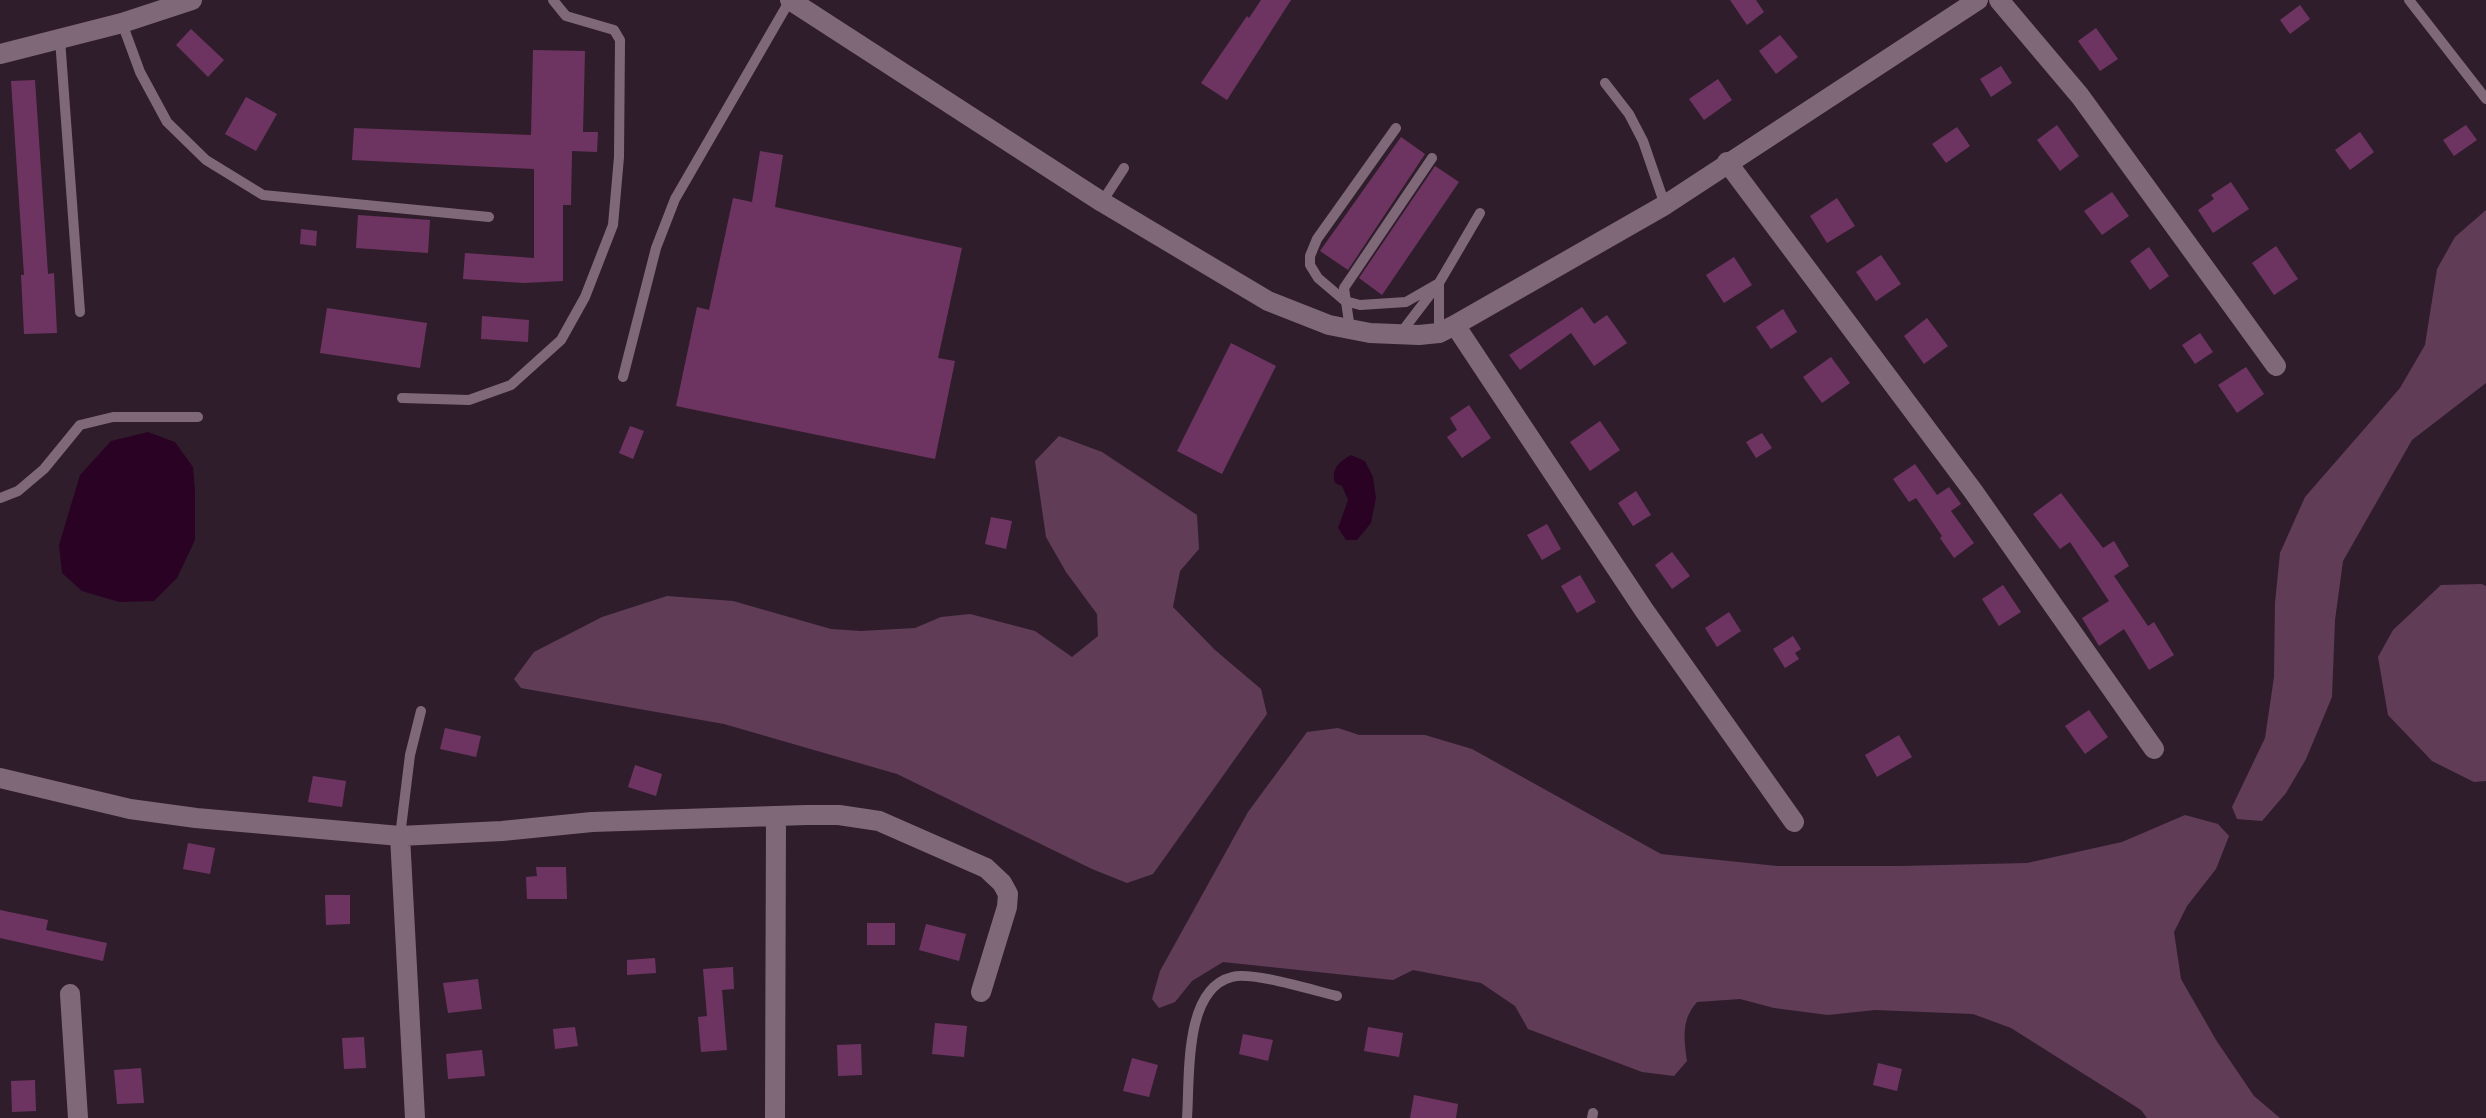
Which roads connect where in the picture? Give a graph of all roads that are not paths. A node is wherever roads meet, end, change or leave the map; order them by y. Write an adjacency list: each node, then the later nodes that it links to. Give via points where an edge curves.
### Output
1 (192, 0): 7 (street)
2 (553, 0): 28 (lane, via 566,16 614,30 620,40 619,157 613,224 585,297 561,340 511,385 469,400)
3 (790, 0): 16 (street); 27 (lane, via 676,199 656,248)
4 (1978, 0): 14 (street)
5 (1999, 0): 26 (street, via 2080,96)
6 (2409, 0): 11 (lane)
7 (122, 23): 8 (street); 19 (lane, via 140,72 167,122 206,160 263,196)
8 (60, 39): 9 (street); 22 (lane)
9 (0, 54)
10 (1605, 83): 17 (lane, via 1629,114 1638,132)
11 (2486, 99)
12 (1396, 128): 21 (lane, via 1317,238 1310,256 1310,265 1318,278)
13 (1432, 158): 21 (lane, via 1351,276 1344,288)
14 (1727, 162): 17 (street); 32 (street, via 1974,491)
15 (1124, 168): 16 (lane)
16 (1102, 202): 23 (street, via 1268,301 1329,325)
17 (1665, 205): 24 (street)
18 (1480, 213): 20 (lane)
19 (489, 217)
20 (1439, 284): 21 (lane, via 1406,302 1360,305); 24 (lane); 25 (lane)
21 (1345, 301): 23 (lane)
22 (80, 312)
23 (1350, 329): 25 (street)
24 (1447, 329): 25 (street); 35 (street)
25 (1400, 334)
26 (2276, 366)
27 (623, 377)
28 (402, 398)
29 (198, 417): 30 (lane, via 113,417 80,425 44,469 18,492)
30 (0, 498)
31 (421, 711): 36 (lane, via 410,755)
32 (2154, 749)
33 (0, 778): 36 (street, via 139,810)
34 (776, 816): 36 (street, via 592,822); 37 (street, via 839,815 879,821 986,868 1002,883 1008,894); 42 (street)
35 (1794, 822)
36 (400, 836): 41 (street)
37 (981, 992)
38 (70, 994): 40 (street)
39 (1337, 996): 43 (lane, via 1265,978 1232,976 1212,988 1198,1008 1193,1031)
40 (78, 1118)
41 (415, 1118)
42 (775, 1118)
43 (1187, 1118)

